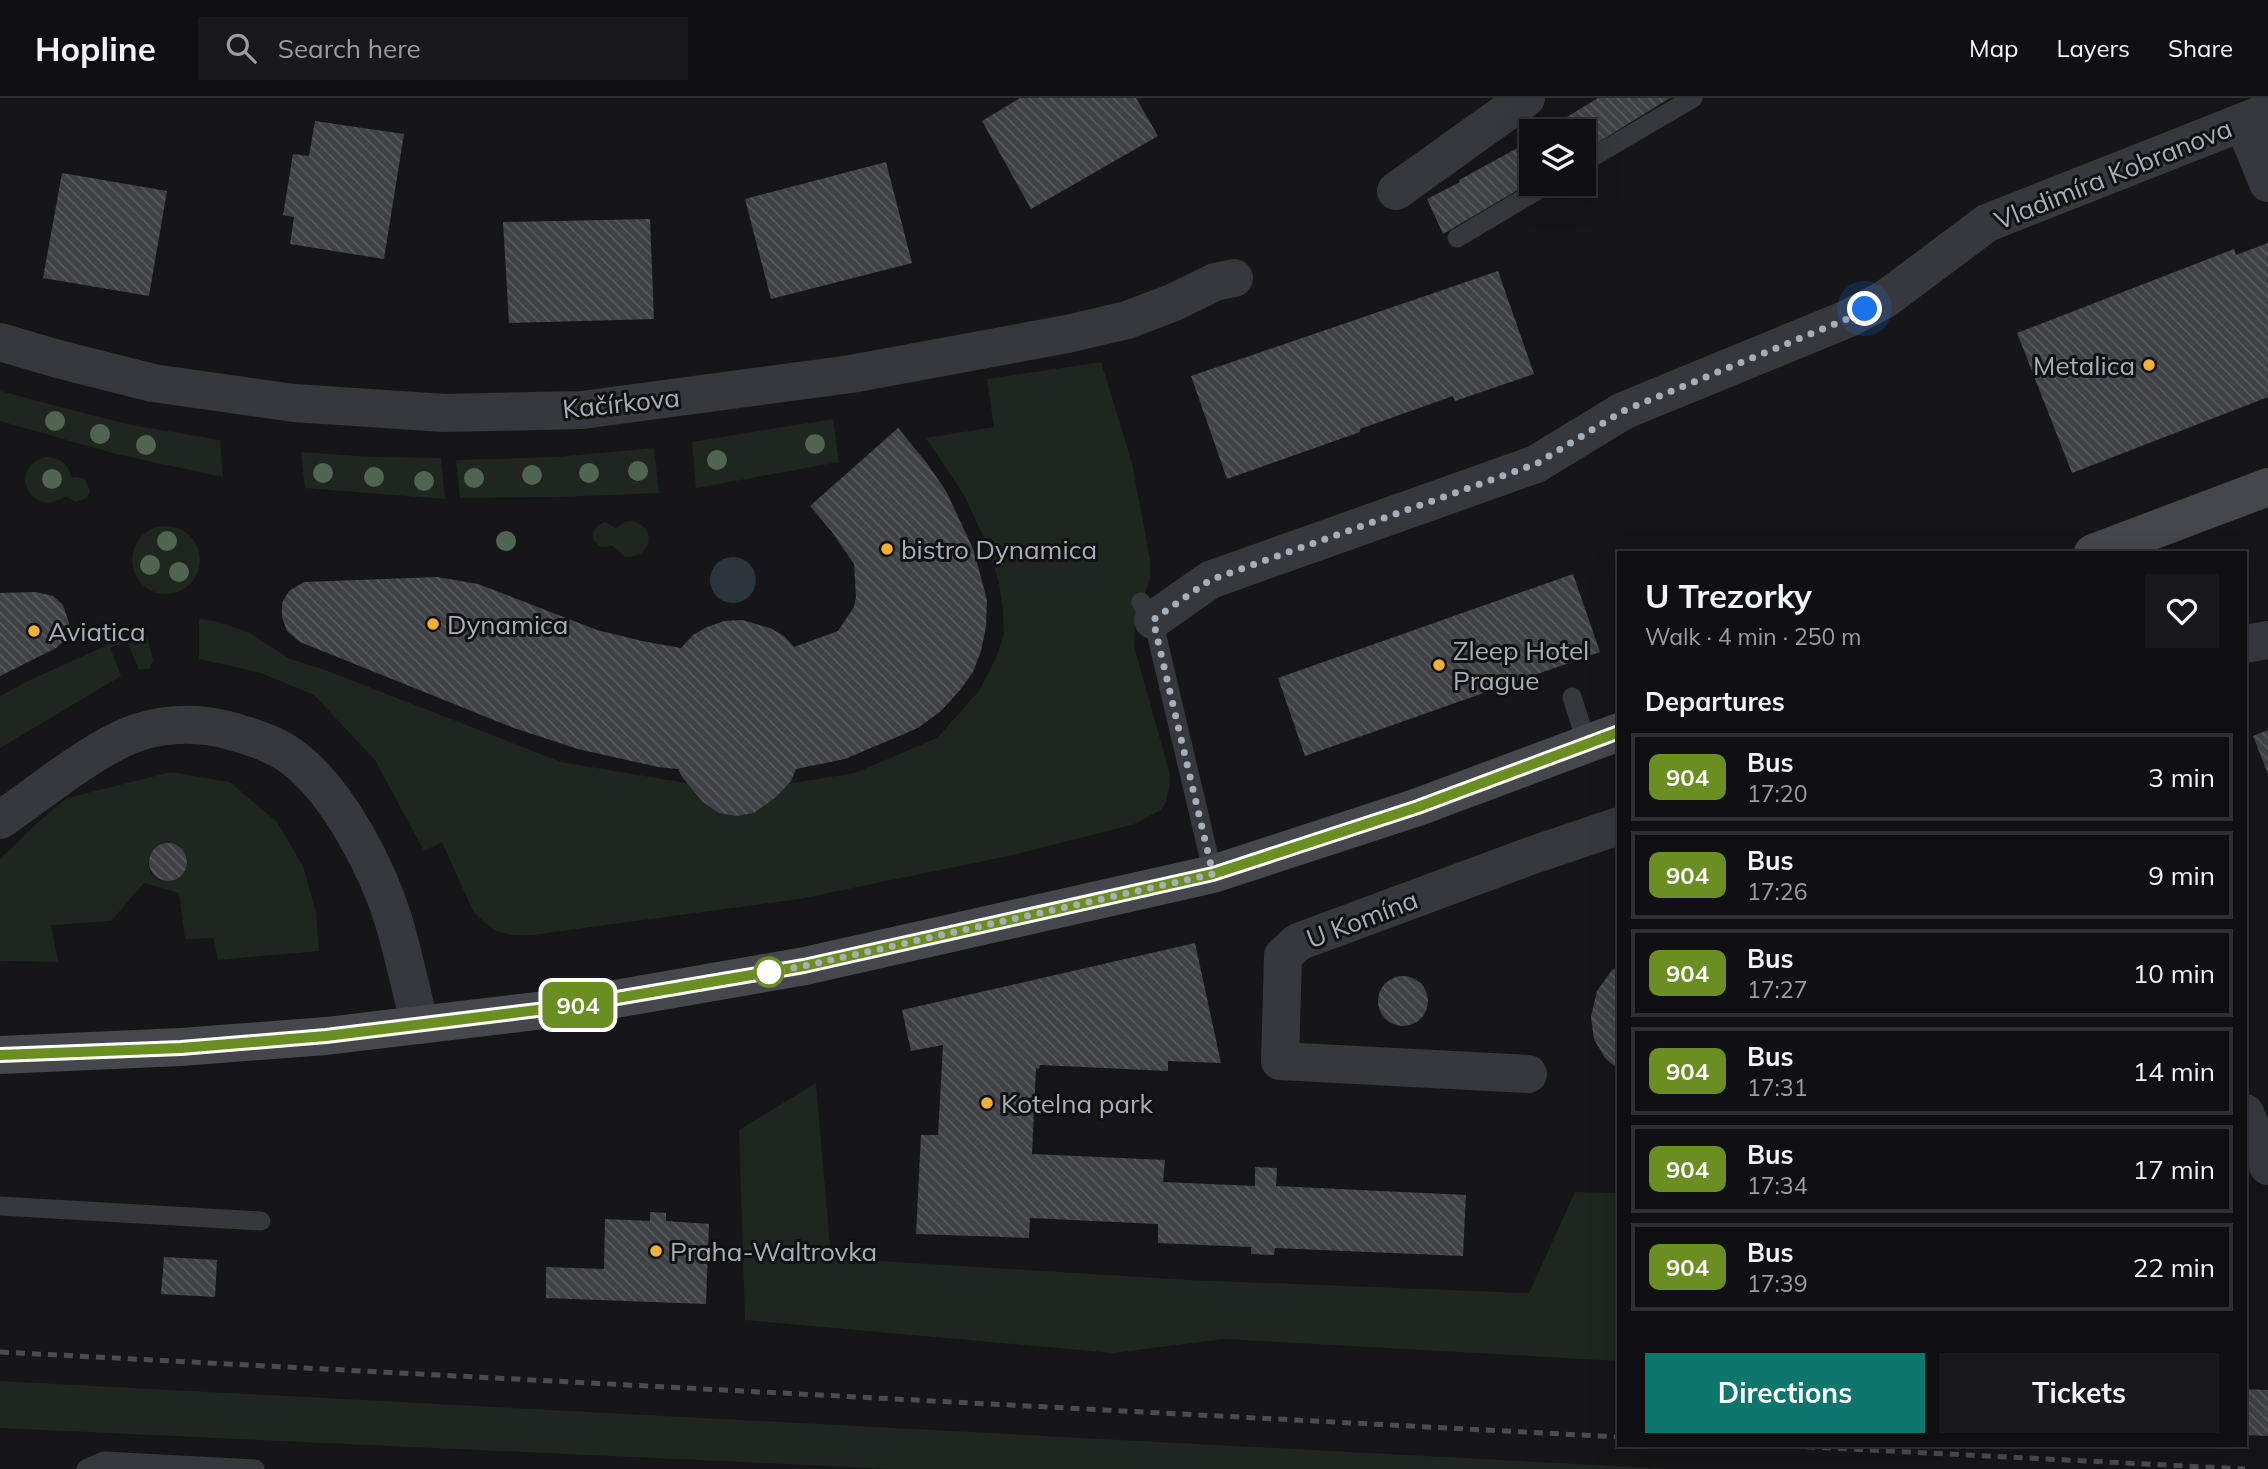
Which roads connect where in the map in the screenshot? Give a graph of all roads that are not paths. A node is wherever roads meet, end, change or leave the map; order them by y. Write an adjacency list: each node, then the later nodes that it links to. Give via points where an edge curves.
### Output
1 (1526, 98): 6 (street)
2 (1693, 98): 4 (lane)
3 (2256, 117): 5 (street); 13 (street, Vladimíra Kobranova, via 1987,223 1884,300 1623,411 1536,464 1210,580)
4 (1596, 155)
5 (2268, 183)
6 (1396, 191)
7 (1527, 196): 8 (lane)
8 (1457, 237)
9 (1234, 278): 10 (street, Kačírkova, via 1214,282 1127,320 1067,334 851,374 582,410 445,413 294,403 153,383)
10 (0, 342)
11 (2268, 487): 12 (main road)
12 (2098, 551)
13 (1147, 611): 20 (lane)
14 (2268, 639): 15 (street)
15 (2247, 644)
16 (1572, 697): 17 (lane)
17 (1603, 738): 20 (main road, via 1418,807)
18 (0, 820): 21 (street, via 101,751 141,732 192,724 227,729 267,743 309,772 353,830 394,921)
19 (1617, 827): 23 (street, U Komína, via 1298,942 1283,956 1280,1061)
20 (1213, 874): 21 (main road, via 804,966 570,1006)
21 (420, 1025): 22 (main road, via 181,1048)
22 (0, 1055)
23 (1528, 1074)
24 (2247, 1118): 25 (street)
25 (2268, 1166)
26 (0, 1206): 27 (lane)
27 (261, 1221)
28 (86, 1469): 29 (lane, via 104,1461)
29 (255, 1469)

